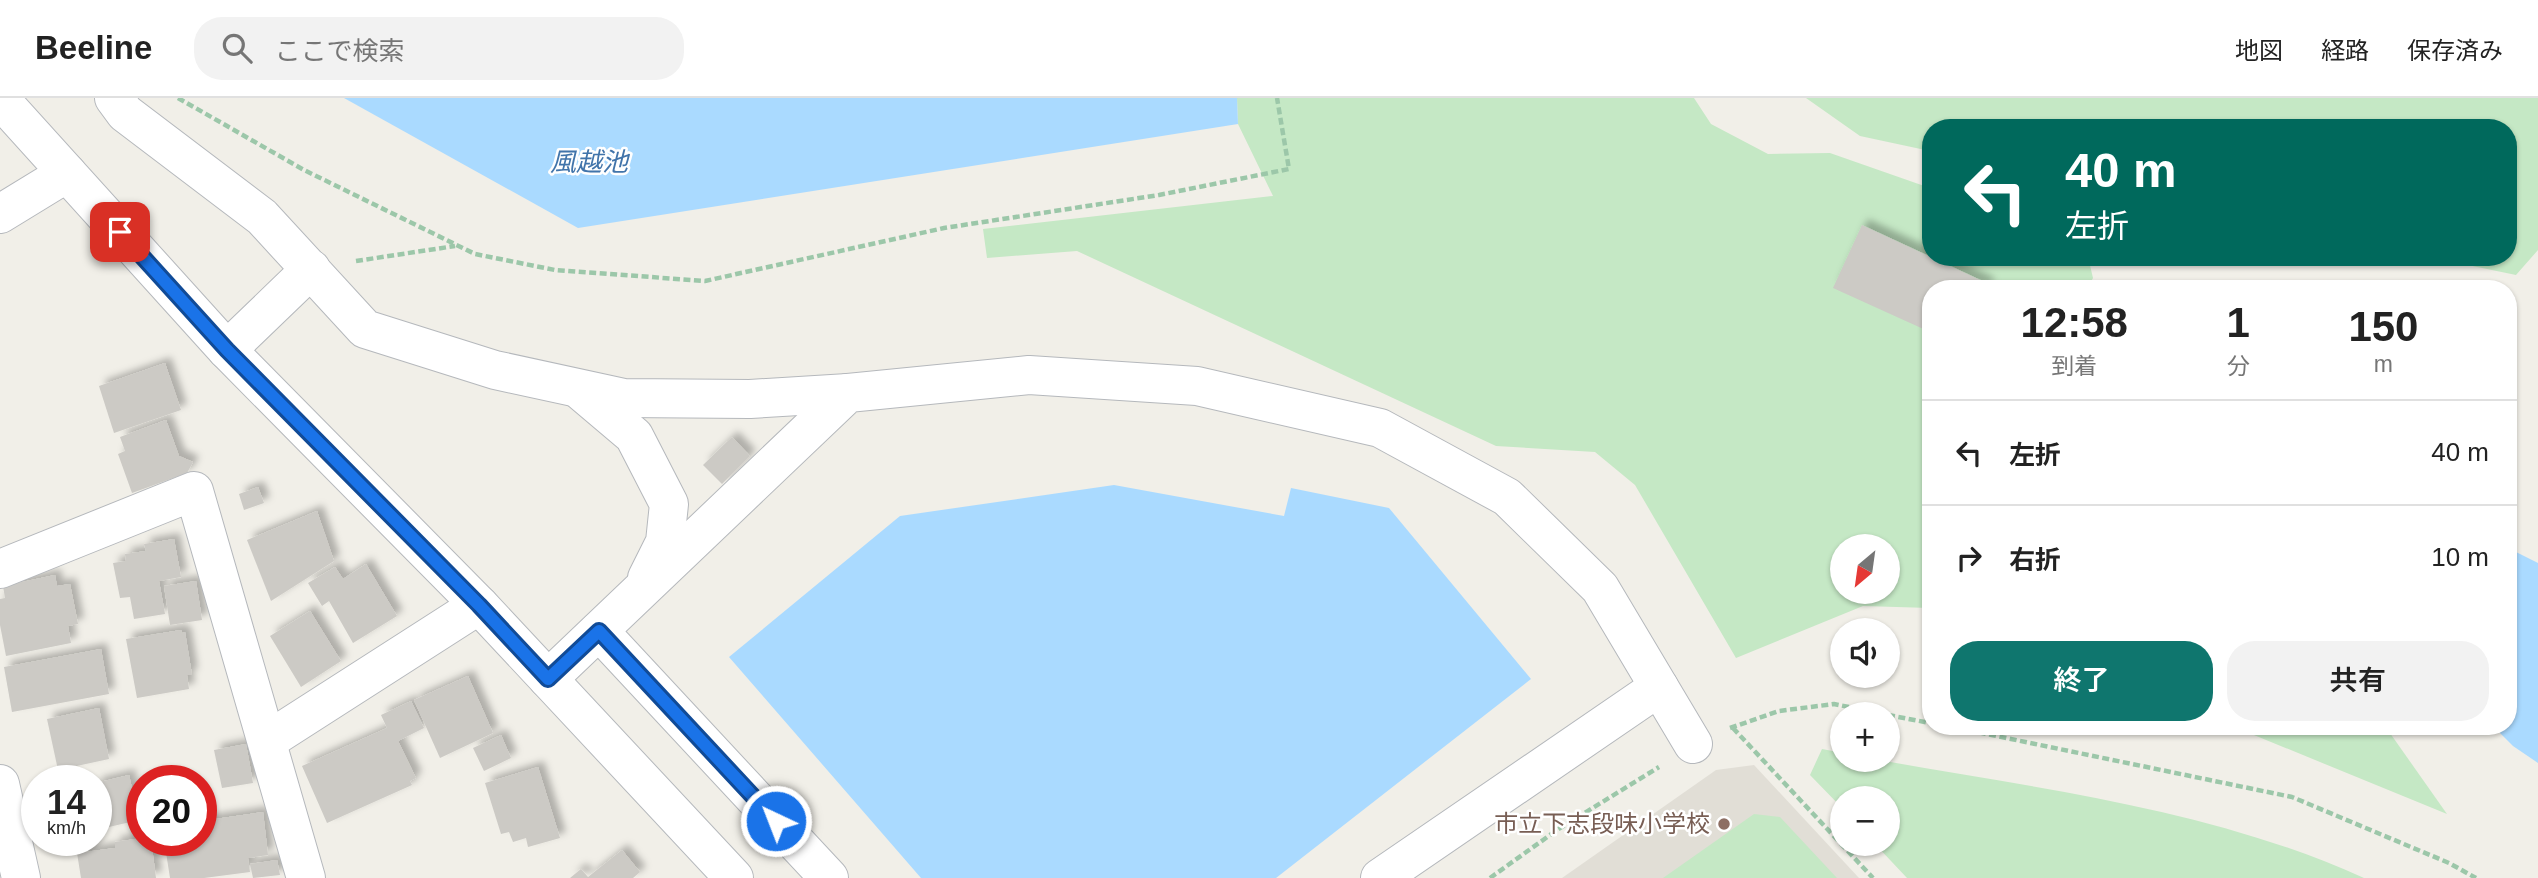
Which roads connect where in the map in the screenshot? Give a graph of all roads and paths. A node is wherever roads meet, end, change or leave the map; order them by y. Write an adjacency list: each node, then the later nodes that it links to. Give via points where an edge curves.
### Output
1 (114, 98): 9 (street, via 124,113 262,217)
2 (178, 98): 7 (path, via 304,170)
3 (1277, 98): 7 (path, via 1289,169 1159,195 944,228 705,282 555,270)
4 (0, 99): 5 (street)
5 (67, 173): 6 (street); 10 (street)
6 (0, 214)
7 (457, 246): 8 (path)
8 (373, 258)
9 (311, 270): 10 (street); 11 (street, via 365,329 495,370)
10 (227, 350): 15 (street)
11 (578, 388): 12 (street, via 624,398); 14 (street, via 634,436 669,503 665,542)
12 (848, 393): 14 (street); 18 (street, via 1029,375 1197,386 1380,428 1507,497 1600,588)
13 (0, 569): 23 (street, via 194,491)
14 (641, 591): 16 (street)
15 (479, 605): 17 (street); 23 (street)
16 (599, 631): 17 (street); 29 (street)
17 (548, 679): 28 (street)
18 (1659, 687): 24 (street); 30 (street)
19 (1900, 717): 20 (path)
20 (1922, 721)
21 (1732, 727): 31 (path)
22 (1992, 735): 32 (path, via 2292,797)
23 (267, 741): 27 (street)
24 (1693, 744)
25 (0, 784): 26 (street)
26 (21, 878)
27 (306, 878)
28 (734, 878)
29 (829, 878)
30 (1380, 878)
31 (1873, 878)
32 (2476, 878)

